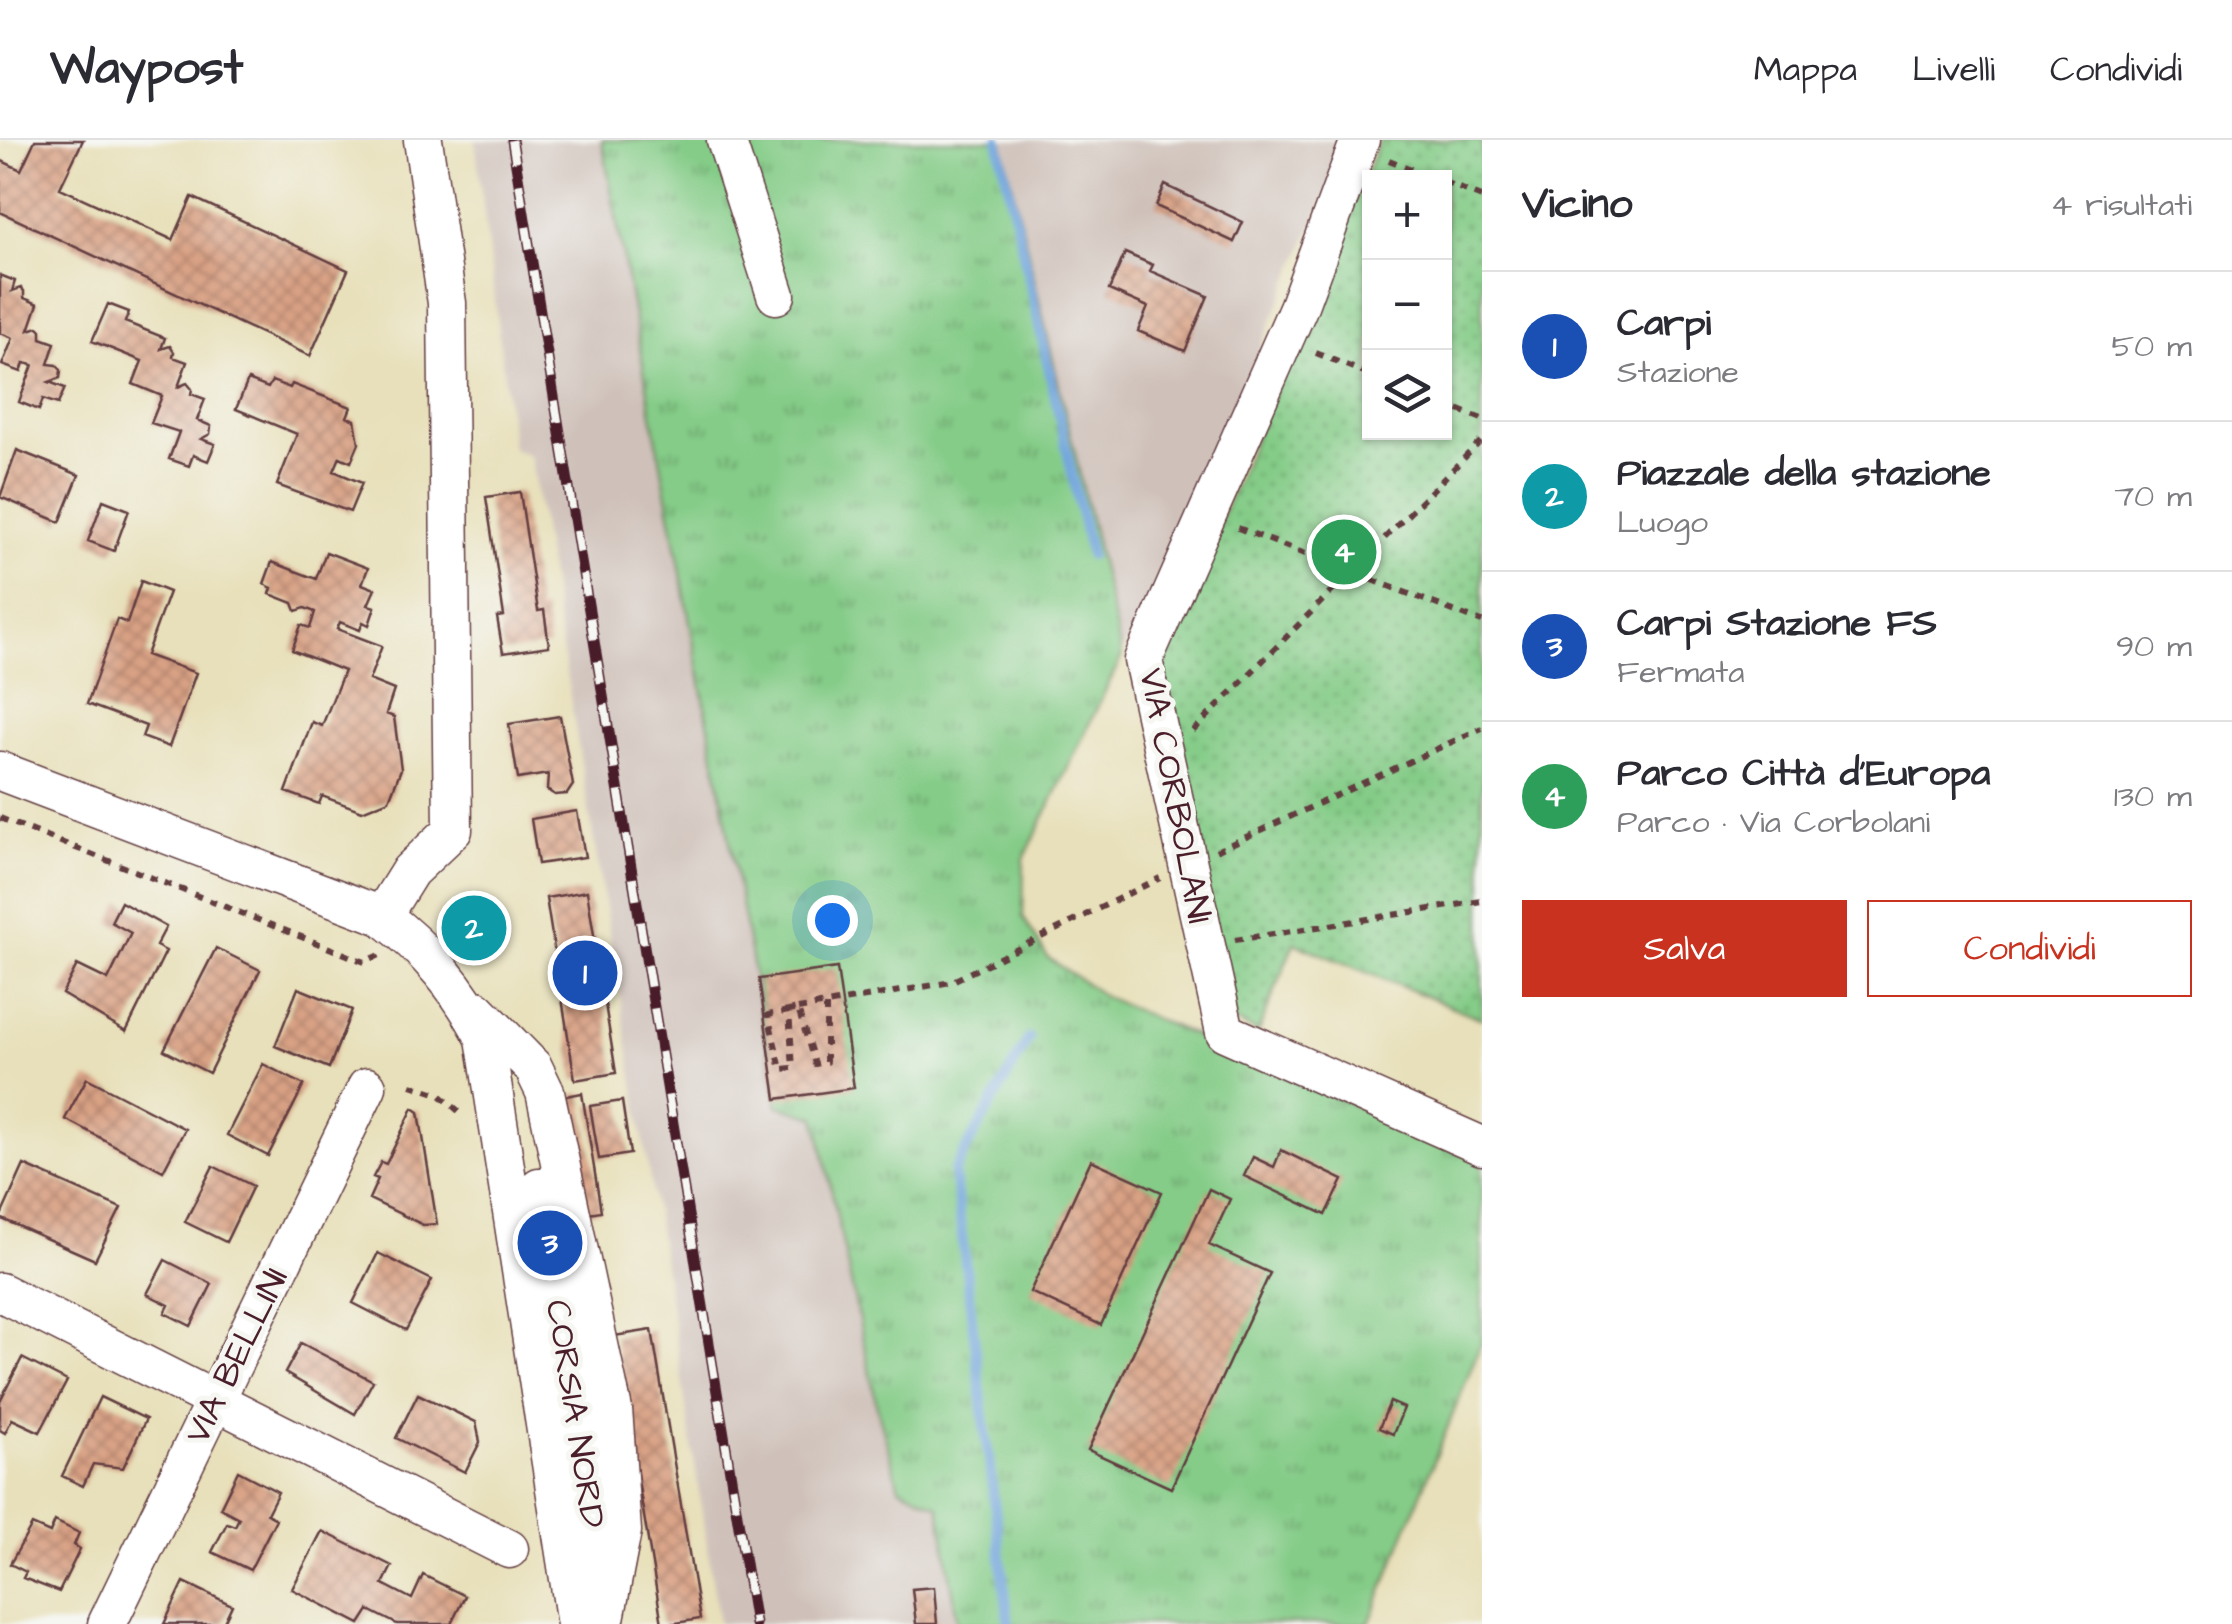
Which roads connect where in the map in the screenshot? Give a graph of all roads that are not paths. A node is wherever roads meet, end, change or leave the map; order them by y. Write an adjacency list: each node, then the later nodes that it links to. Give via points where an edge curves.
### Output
1 (423, 140): 6 (street, via 447,303 453,830 410,871)
2 (726, 140): 4 (street)
3 (1372, 149): 10 (street, VIA CORBOLANI, via 1142,660 1225,1032)
4 (776, 295)
5 (0, 771): 6 (street)
6 (382, 916): 7 (street, via 414,940)
7 (464, 998): 8 (street); 17 (street, via 533,1067 545,1092 612,1410 622,1531)
8 (485, 1038): 15 (street); 16 (street, CORSIA NORD, via 516,1078 524,1102 594,1508 596,1551)
9 (366, 1087): 12 (street, VIA BELLINI)
10 (1482, 1146)
11 (0, 1292): 12 (street)
12 (215, 1402): 13 (street); 14 (street, VIA BELLINI)
13 (509, 1549)
14 (107, 1624)
15 (576, 1624)
16 (585, 1624)
17 (604, 1624)

